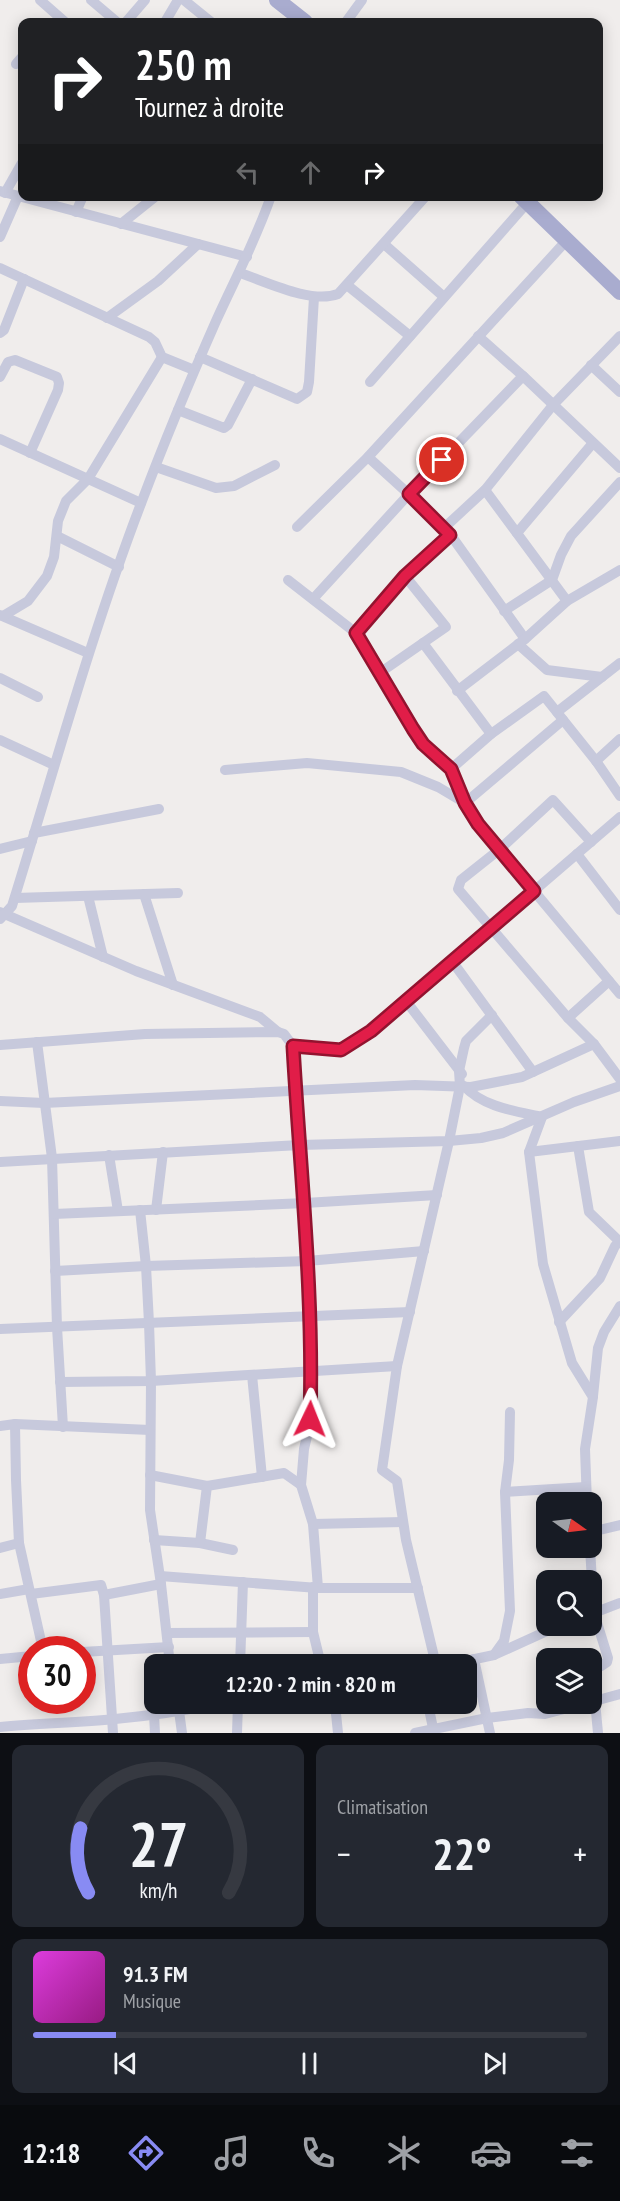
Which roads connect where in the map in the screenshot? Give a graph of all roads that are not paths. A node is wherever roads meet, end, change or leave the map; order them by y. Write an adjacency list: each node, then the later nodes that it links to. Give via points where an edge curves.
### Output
1 (40, 0): 8 (street)
2 (91, 0): 9 (street)
3 (145, 0): 10 (street)
4 (178, 0): 11 (street)
5 (184, 0): 12 (street)
6 (277, 0): 13 (main road)
7 (362, 0): 14 (street)
8 (56, 18)
9 (112, 18)
10 (129, 18)
11 (167, 18)
12 (206, 18)
13 (300, 18)
14 (349, 18)
15 (18, 169): 16 (street)
16 (2, 192): 17 (street)
17 (18, 196): 27 (street)
18 (36, 201): 25 (street)
19 (80, 201): 25 (street)
20 (150, 201): 26 (street)
21 (269, 201): 31 (street)
22 (422, 201): 29 (street)
23 (523, 201): 38 (street)
24 (527, 201): 28 (main road)
25 (76, 212): 26 (street)
26 (121, 224): 30 (street)
27 (0, 237)
28 (567, 240): 36 (main road); 42 (street)
29 (384, 243): 35 (street); 38 (street)
30 (198, 244): 31 (street); 39 (street, via 158,281)
31 (247, 257): 33 (street)
32 (0, 268): 34 (street)
33 (240, 273): 37 (street); 45 (street)
34 (24, 279): 39 (street); 40 (street)
35 (347, 285): 37 (street, via 338,294); 41 (street)
36 (620, 292)
37 (314, 297): 50 (street, via 306,392 297,399)
38 (444, 297): 41 (street)
39 (107, 318): 44 (street, via 149,337)
40 (0, 333)
41 (410, 336): 51 (street)
42 (478, 336): 48 (street); 58 (street)
43 (620, 336): 46 (street)
44 (162, 357): 47 (street); 62 (street)
45 (200, 357): 47 (street); 50 (street)
46 (591, 365): 52 (street); 53 (street)
47 (194, 370): 54 (street)
48 (523, 376): 53 (street); 65 (street)
49 (0, 377): 57 (street, via 8,362 15,360 57,377 58,390)
50 (252, 379): 54 (street, via 224,428)
51 (370, 382)
52 (620, 392)
53 (553, 405): 56 (street); 64 (street)
54 (178, 410): 60 (street)
55 (0, 439): 57 (street)
56 (593, 442): 61 (street); 69 (street)
57 (30, 453): 62 (street)
58 (368, 457): 65 (street); 67 (street)
59 (275, 465): 60 (street, via 234,486 216,488)
60 (156, 467): 66 (street)
61 (620, 468)
62 (88, 479): 66 (street); 70 (street, via 66,501)
63 (620, 482): 75 (street, via 572,537)
64 (485, 490): 68 (street); 69 (street)
65 (409, 494): 68 (street); 76 (street)
66 (141, 503): 71 (street)
67 (297, 527)
68 (447, 531): 73 (street); 78 (street)
69 (517, 533): 75 (street)
70 (57, 536): 71 (street); 79 (street, via 50,568 40,587 28,601)
71 (119, 567): 83 (street)
72 (619, 574): 77 (street)
73 (405, 576): 80 (street); 82 (street, via 446,627)
74 (288, 580): 76 (street)
75 (552, 580): 77 (street); 78 (street)
76 (313, 599): 80 (street)
77 (567, 601): 81 (street)
78 (504, 611): 81 (street)
79 (2, 616): 83 (street)
80 (356, 633): 85 (street)
81 (522, 642): 86 (street, via 547,670); 88 (street)
82 (423, 643): 85 (street); 88 (street)
83 (88, 653): 95 (street)
84 (620, 663): 86 (street)
85 (381, 672): 96 (street, via 423,744)
86 (602, 676): 90 (street)
87 (0, 678): 89 (street)
88 (458, 690): 91 (street)
89 (38, 696)
90 (560, 716): 91 (street, via 544,696); 94 (street); 99 (street)
91 (491, 734): 96 (street)
92 (620, 739): 94 (street)
93 (0, 740): 95 (street)
94 (596, 761): 98 (street)
95 (54, 765): 102 (street)
96 (451, 769): 99 (street)
97 (225, 770): 99 (street, via 307,763 401,772)
98 (620, 796)
99 (465, 803): 105 (street)
100 (159, 809): 102 (street)
101 (620, 817): 103 (street)
102 (33, 837): 104 (street); 111 (street)
103 (591, 842): 105 (street, via 554,800); 106 (street)
104 (0, 849)
105 (500, 849): 107 (street); 114 (street, via 461,880 458,889)
106 (577, 854): 107 (street); 112 (street)
107 (534, 891): 114 (street); 117 (street)
108 (144, 894): 109 (street); 110 (street); 118 (street)
109 (178, 894)
110 (88, 896): 111 (street); 115 (street)
111 (15, 898): 113 (street)
112 (620, 910)
113 (2, 915): 115 (street)
114 (492, 927): 116 (street); 122 (street)
115 (103, 957): 118 (street)
116 (452, 961): 120 (street); 121 (street)
117 (609, 981): 119 (street); 122 (street)
118 (173, 985): 123 (street, via 260,1017)
119 (620, 994)
120 (406, 1001): 127 (street, via 341,1050); 128 (street)
121 (492, 1016): 128 (street, via 466,1041); 129 (street)
122 (568, 1018): 125 (street)
123 (278, 1032): 124 (street, via 145,1034); 127 (street)
124 (37, 1042): 126 (street); 135 (street)
125 (594, 1044): 129 (street); 130 (street)
126 (0, 1045)
127 (293, 1046): 133 (street)
128 (459, 1071): 131 (street)
129 (533, 1072): 131 (street)
130 (620, 1079)
131 (465, 1086): 133 (street); 136 (street, via 472,1096 484,1101); 137 (street)
132 (620, 1086): 136 (street)
133 (296, 1091): 135 (street); 139 (street)
134 (0, 1101): 135 (street)
135 (44, 1103): 144 (street)
136 (542, 1117): 137 (street, via 503,1133); 142 (street)
137 (449, 1141): 139 (street); 146 (street)
138 (620, 1141): 140 (street)
139 (300, 1145): 141 (street); 147 (street)
140 (578, 1146): 142 (street); 152 (street, via 589,1212)
141 (163, 1152): 143 (street); 149 (street)
142 (529, 1152): 160 (street, via 543,1264)
143 (109, 1155): 144 (street); 150 (street)
144 (52, 1158): 145 (street); 151 (street)
145 (0, 1162)
146 (437, 1195): 147 (street); 153 (street)
147 (305, 1203): 149 (street); 154 (street)
148 (140, 1210): 149 (street); 150 (street); 155 (street)
149 (156, 1210)
150 (118, 1211): 151 (street)
151 (54, 1214): 156 (street)
152 (620, 1241): 160 (street, via 600,1278)
153 (424, 1251): 154 (street); 158 (street)
154 (307, 1261): 155 (street); 159 (street)
155 (146, 1266): 156 (street); 161 (street)
156 (55, 1271): 162 (street)
157 (620, 1306): 169 (street, via 598,1348)
158 (410, 1312): 159 (street); 164 (street)
159 (310, 1315): 161 (street); 165 (street)
160 (559, 1322): 169 (street, via 572,1363)
161 (149, 1323): 162 (street); 167 (street)
162 (57, 1327): 163 (street); 168 (street)
163 (0, 1329)
164 (397, 1366): 165 (street); 182 (street, via 382,1470 397,1481)
165 (312, 1371): 166 (street); 177 (street)
166 (252, 1375): 167 (street); 176 (street)
167 (151, 1381): 168 (street); 174 (street)
168 (60, 1382): 173 (street)
169 (592, 1397): 179 (street)
170 (510, 1412): 180 (street)
171 (15, 1424): 172 (street); 173 (street); 187 (street)
172 (0, 1426)
173 (63, 1426): 174 (street)
174 (150, 1430): 175 (street)
175 (150, 1475): 178 (street); 186 (street)
176 (262, 1477): 177 (street, via 284,1473); 178 (street)
177 (301, 1485): 183 (street)
178 (207, 1486): 188 (street)
179 (585, 1487): 180 (street); 181 (street)
180 (505, 1492): 213 (street, via 510,1611 504,1641)
181 (586, 1492)
182 (403, 1522): 183 (street); 194 (street)
183 (313, 1524): 193 (street)
184 (620, 1525): 185 (street)
185 (602, 1529)
186 (154, 1540): 188 (street); 191 (street)
187 (19, 1543): 189 (street); 195 (street)
188 (200, 1543): 190 (street)
189 (0, 1548)
190 (232, 1550)
191 (161, 1580): 192 (street); 197 (street); 202 (street)
192 (243, 1582): 193 (street); 201 (street)
193 (316, 1588): 194 (street); 200 (street)
194 (418, 1588): 212 (street)
195 (30, 1592): 196 (street); 197 (street, via 101,1585); 203 (street)
196 (0, 1594)
197 (104, 1595): 208 (street)
198 (620, 1603): 199 (street)
199 (602, 1610)
200 (313, 1632): 201 (street); 211 (street)
201 (241, 1633): 202 (street); 210 (street)
202 (167, 1634): 206 (street)
203 (39, 1636)
204 (536, 1636): 213 (street)
205 (600, 1636): 217 (street, via 608,1658)
206 (169, 1647): 208 (street); 209 (street)
207 (96, 1651): 208 (street)
208 (108, 1651): 229 (street)
209 (169, 1654)
210 (240, 1654)
211 (318, 1654)
212 (433, 1654)
213 (494, 1655): 215 (street)
214 (18, 1657): 216 (street)
215 (477, 1658)
216 (0, 1659)
217 (602, 1665)
218 (477, 1673): 228 (street)
219 (620, 1694): 220 (street)
220 (602, 1699)
221 (536, 1713): 228 (street)
222 (154, 1714): 229 (street); 234 (street)
223 (176, 1714): 235 (street)
224 (238, 1714): 236 (street)
225 (336, 1714): 237 (street)
226 (430, 1714): 232 (street)
227 (595, 1714): 240 (street)
228 (487, 1718): 232 (street); 239 (street)
229 (113, 1720): 231 (street); 233 (street)
230 (0, 1726): 231 (street)
231 (47, 1728)
232 (434, 1731): 238 (street)
233 (113, 1733)
234 (155, 1733)
235 (182, 1733)
236 (237, 1733)
237 (338, 1733)
238 (415, 1733)
239 (490, 1733)
240 (598, 1733)

